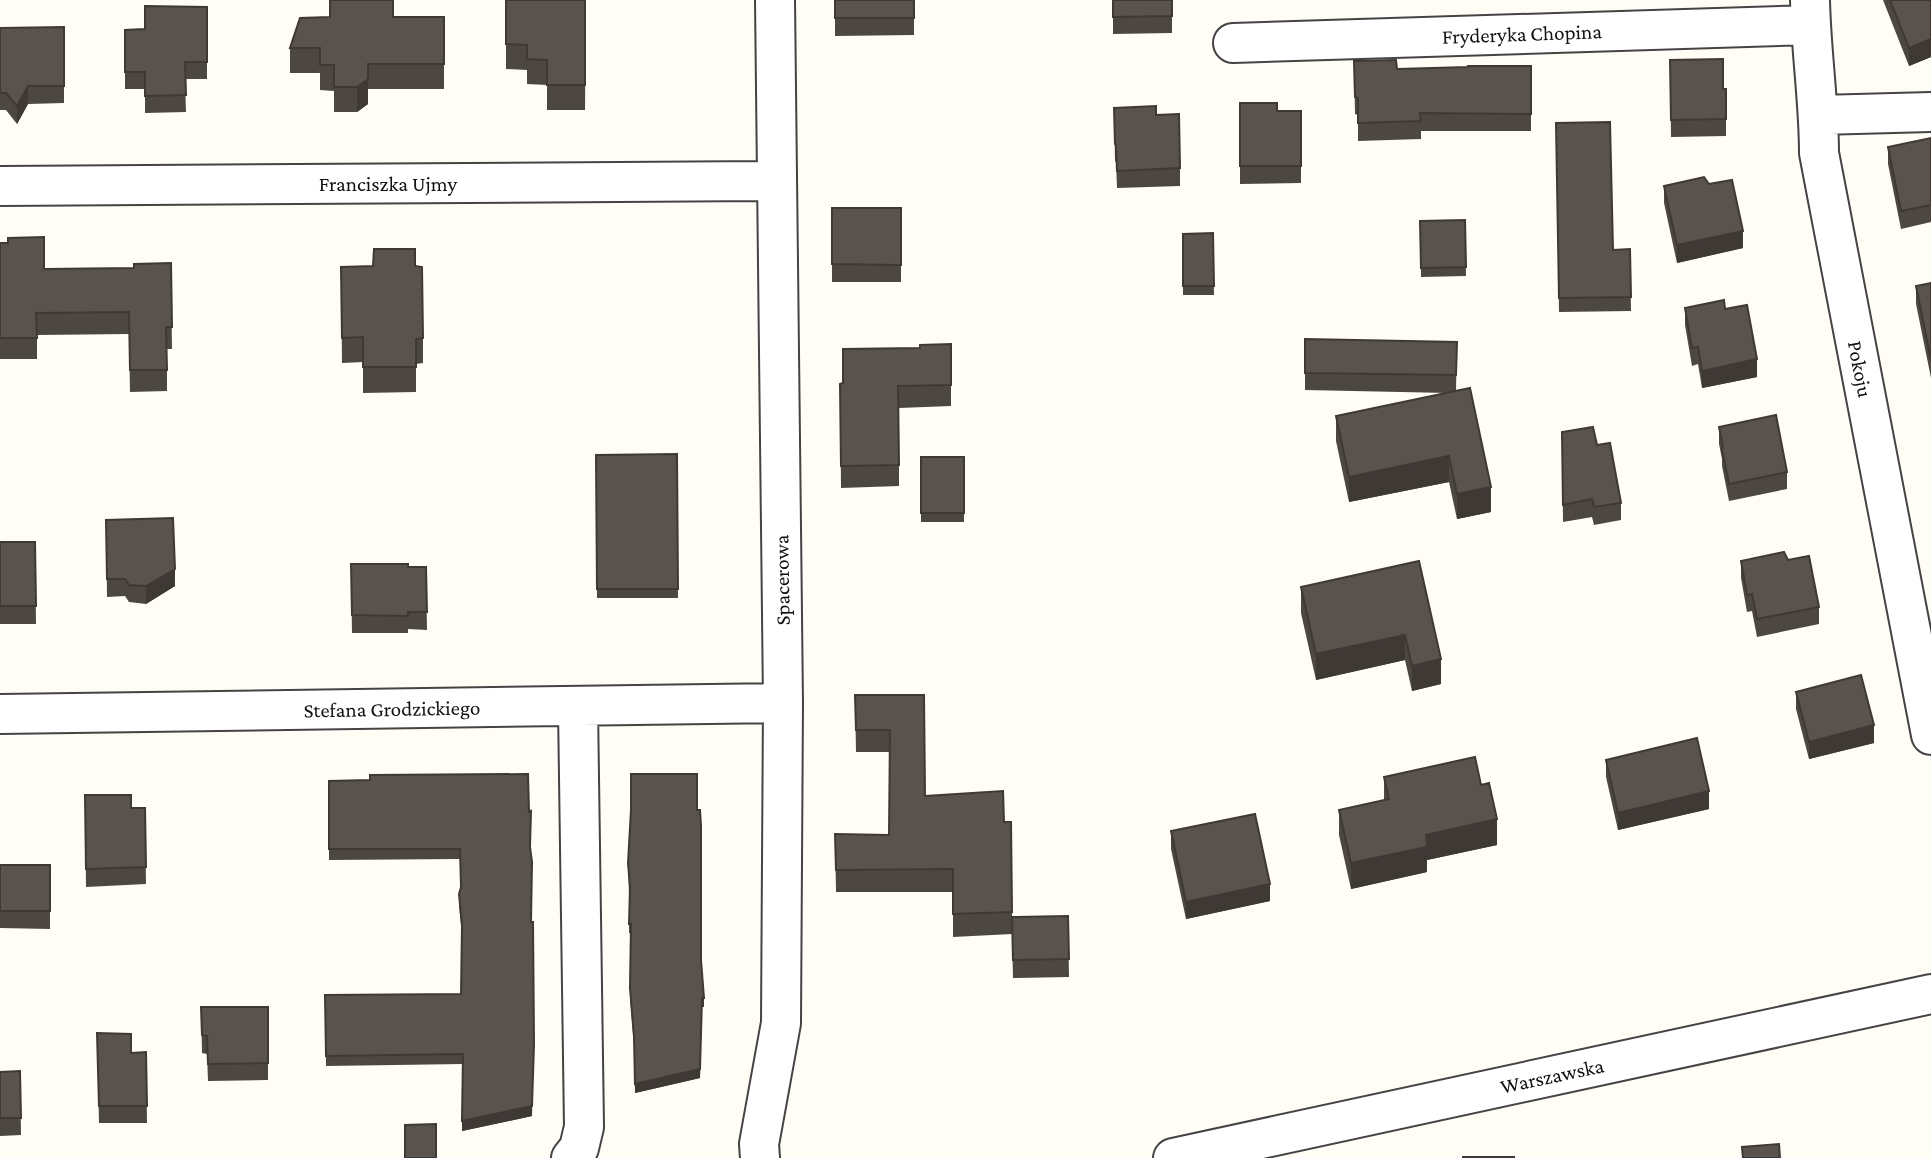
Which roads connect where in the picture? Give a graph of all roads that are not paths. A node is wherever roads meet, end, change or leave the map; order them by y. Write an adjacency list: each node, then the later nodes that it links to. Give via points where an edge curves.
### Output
1 (775, 0): 6 (street, Spacerowa)
2 (1811, 13): 3 (street, Fryderyka Chopina); 5 (street, Pokoju)
3 (1233, 43)
4 (1931, 112): 5 (street)
5 (1819, 115): 11 (street, Pokoju, via 1819,153)
6 (777, 181): 7 (street, Franciszka Ujmy); 8 (street, Spacerowa)
7 (0, 186)
8 (783, 703): 9 (street, Stefana Grodzickiego); 14 (street, Spacerowa, via 780,1023)
9 (578, 706): 10 (street, Stefana Grodzickiego); 13 (street, via 584,1127 579,1148)
10 (0, 714)
11 (1931, 735)
12 (1931, 994): 15 (street, Warszawska)
13 (571, 1158)
14 (760, 1158)
15 (1173, 1158)

